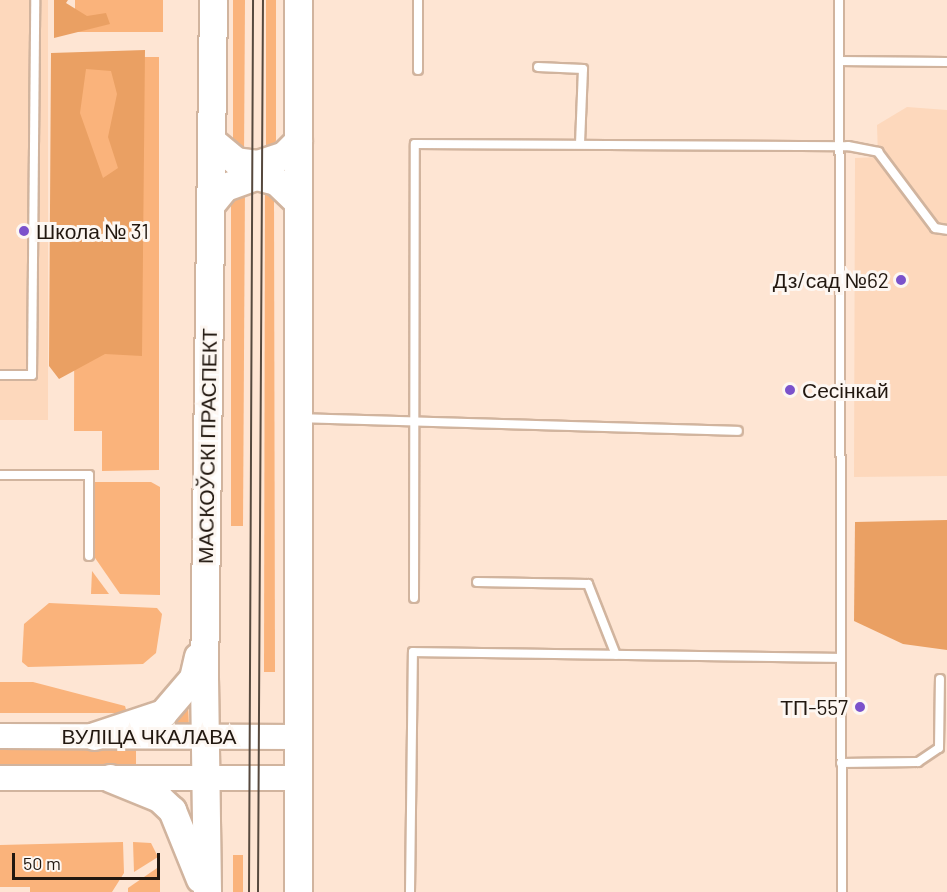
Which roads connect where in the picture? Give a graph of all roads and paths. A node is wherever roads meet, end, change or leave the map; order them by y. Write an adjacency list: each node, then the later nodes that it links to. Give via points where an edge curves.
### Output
1 (35, 0): 17 (lane, via 32,375)
2 (213, 0): 10 (main road, МАСКОЎСКІ ПРАСПЕКТ)
3 (298, 0): 11 (main road)
4 (418, 0): 9 (lane)
5 (839, 0): 6 (lane)
6 (839, 61): 7 (lane); 13 (lane)
7 (947, 62)
8 (538, 67): 12 (lane, via 583,69)
9 (418, 70)
10 (212, 141): 11 (main road, via 236,161 257,164 284,155); 15 (main road, МАСКОЎСКІ ПРАСПЕКТ)
11 (298, 141): 14 (main road)
12 (580, 144): 13 (lane); 19 (lane, via 415,144)
13 (839, 146): 16 (lane, via 878,152 935,228); 27 (lane)
14 (298, 202): 15 (main road, via 276,181 256,176 225,187); 18 (main road)
15 (211, 204): 25 (main road, МАСКОЎСКІ ПРАСПЕКТ)
16 (947, 230)
17 (0, 375)
18 (300, 418): 19 (lane); 32 (main road)
19 (414, 421): 20 (lane); 24 (lane)
20 (738, 431)
21 (0, 475): 22 (lane, via 89,475)
22 (89, 556)
23 (477, 582): 26 (lane, via 588,584)
24 (414, 598)
25 (205, 624): 30 (main road, via 193,678 176,703 146,721); 31 (main road, МАСКОЎСКІ ПРАСПЕКТ)
26 (616, 655): 27 (lane); 40 (lane, via 413,648)
27 (841, 658): 33 (lane)
28 (940, 679): 33 (lane, via 939,748 918,762)
29 (0, 736): 30 (main road, ВУЛІЦА ЧКАЛАВА)
30 (94, 736): 31 (main road, ВУЛІЦА ЧКАЛАВА)
31 (205, 737): 32 (main road, ВУЛІЦА ЧКАЛАВА); 36 (main road, МАСКОЎСКІ ПРАСПЕКТ)
32 (298, 737): 37 (main road)
33 (841, 763): 41 (lane)
34 (0, 778): 35 (main road, ВУЛІЦА ЧКАЛАВА)
35 (110, 778): 36 (main road, ВУЛІЦА ЧКАЛАВА); 38 (main road, via 159,798 172,810)
36 (206, 778): 37 (main road, ВУЛІЦА ЧКАЛАВА); 38 (main road, МАСКОЎСКІ ПРАСПЕКТ)
37 (298, 778): 39 (main road)
38 (205, 892)
39 (298, 892)
40 (410, 892)
41 (842, 892)

